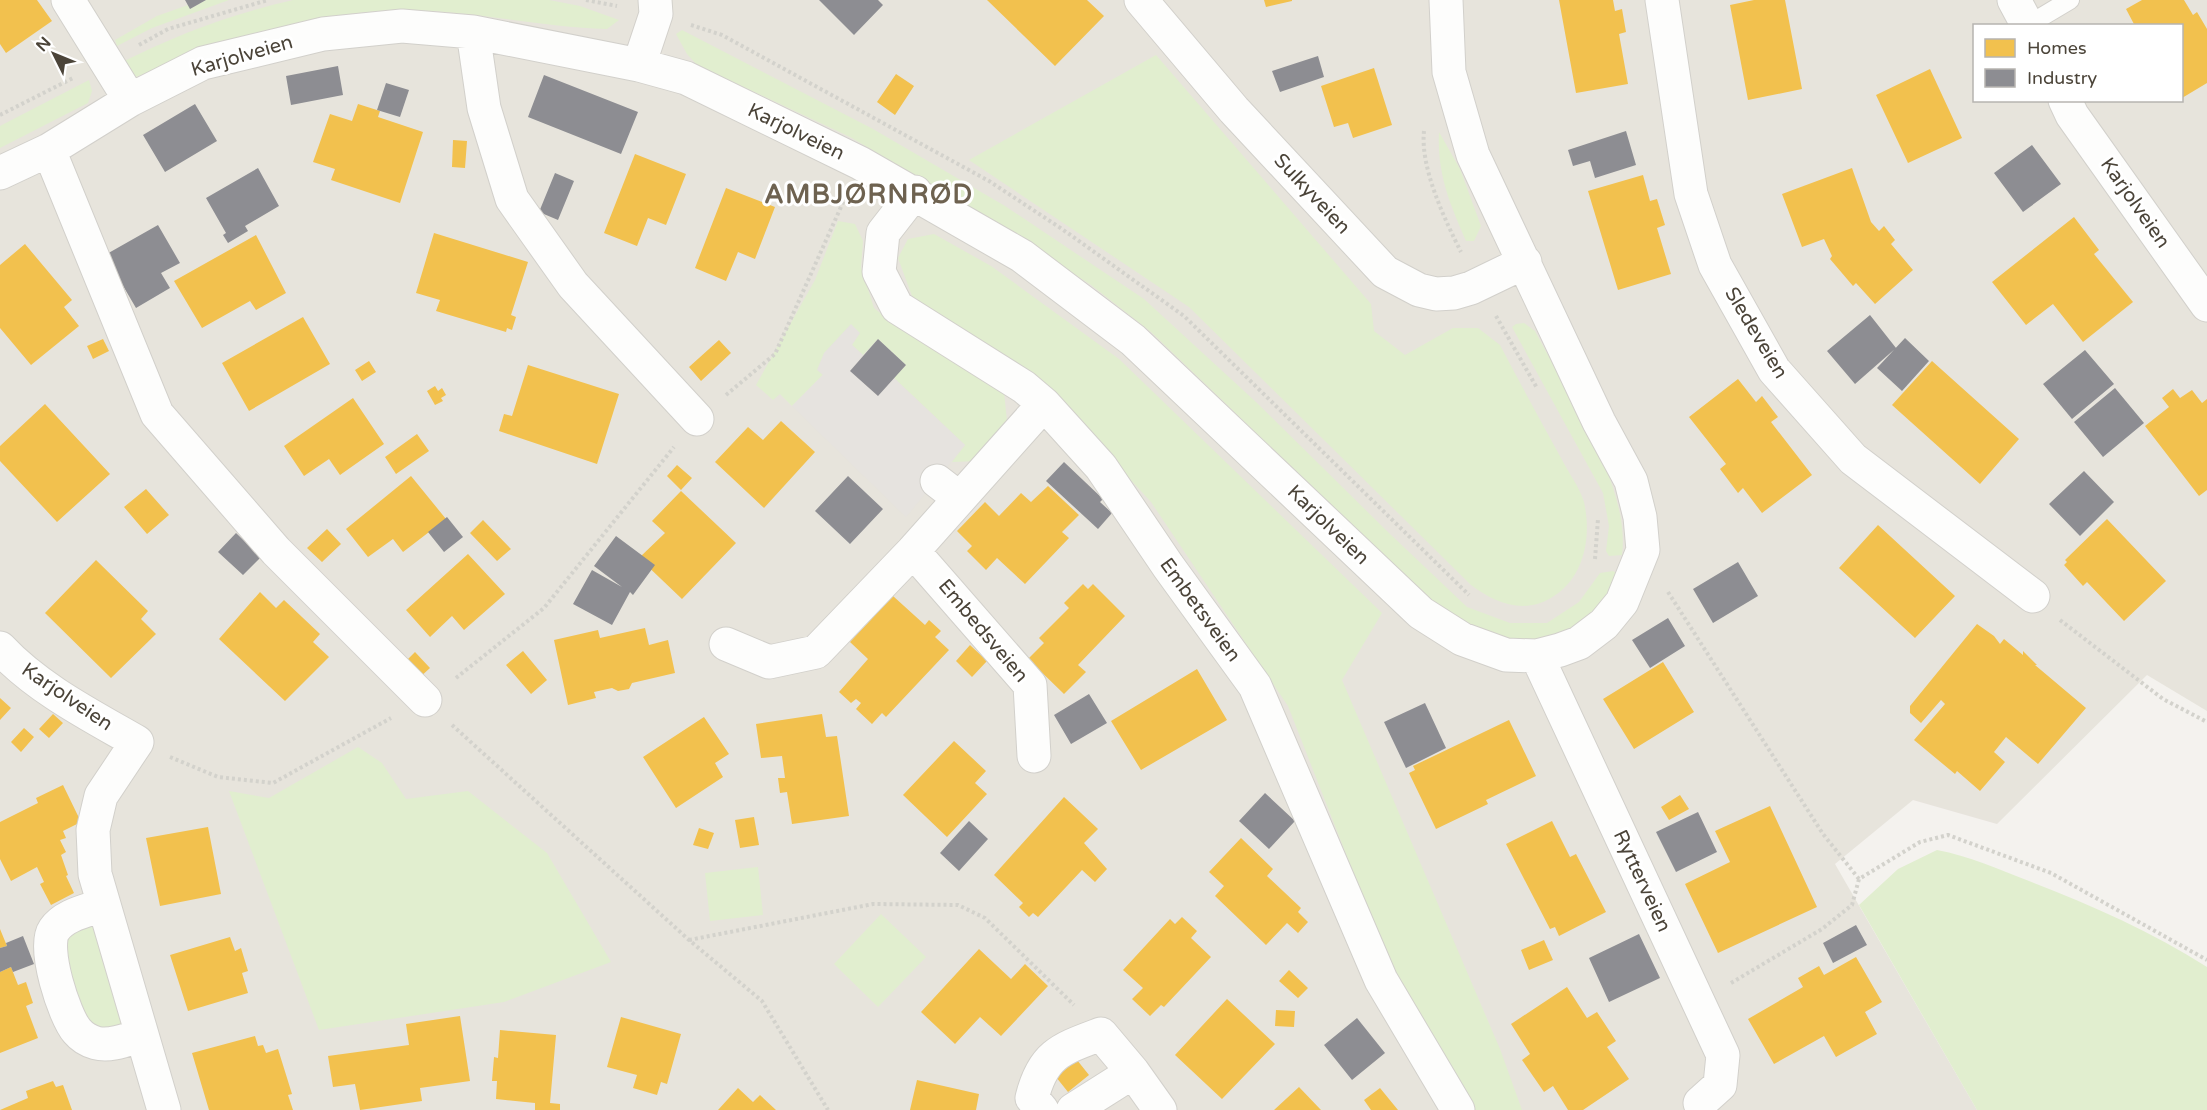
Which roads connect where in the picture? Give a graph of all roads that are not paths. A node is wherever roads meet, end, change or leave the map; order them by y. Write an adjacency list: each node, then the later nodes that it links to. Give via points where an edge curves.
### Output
1 (68, 0): 12 (street)
2 (1141, 0): 17 (street, Sulkyveien, via 1234,110 1385,272 1419,290 1454,293)
3 (1446, 0): 17 (street, Karjolveien, via 1449,72 1473,156)
4 (1662, 0): 22 (street, Sledeveien, via 1691,195 1715,266 1774,370 1853,459)
5 (2014, 0): 8 (street)
6 (2070, 0): 9 (lane)
7 (656, 7): 11 (street)
8 (2027, 24)
9 (2030, 24)
10 (473, 32): 11 (street, Karjolveien); 12 (street, Karjolveien, via 402,26 323,34 203,63); 20 (street, via 484,108 512,199 573,285)
11 (639, 65): 16 (street, Karjolveien, via 686,78)
12 (130, 99): 14 (street, Karjolveien)
13 (2066, 102): 18 (street, Karjolveien)
14 (48, 150): 15 (street, Karjolveien); 26 (street, via 157,414 276,551)
15 (0, 173)
16 (915, 192): 19 (street, Embetsveien, via 883,233 879,272 897,307 1024,387); 25 (street, Karjolveien, via 1022,255 1133,340 1421,614 1462,639 1506,655)
17 (1525, 262): 25 (street, Karjolveien, via 1599,422 1631,481 1643,550 1622,602 1604,624 1579,643)
18 (2207, 305)
19 (1044, 404): 21 (street, via 947,489); 36 (street, Embetsveien, via 1101,467 1255,686 1381,980)
20 (697, 419)
21 (913, 550): 23 (street, via 816,652 769,662); 27 (street, Embedsveien, via 1030,685)
22 (2033, 596)
23 (726, 644)
24 (0, 648): 28 (street, Karjolveien, via 75,707 137,742 101,796 95,816 95,874)
25 (1537, 656): 31 (street, Rytterveien, via 1723,1054 1720,1085)
26 (424, 700)
27 (1034, 756)
28 (103, 905): 29 (street); 29 (street, via 63,920 53,930 50,960 69,1019 84,1038 111,1044)
29 (142, 1035): 32 (street)
30 (1133, 1072): 33 (street, via 1101,1034 1069,1046 1050,1057 1038,1075 1032,1098); 34 (street); 35 (street)
31 (1700, 1103)
32 (164, 1110)
33 (1042, 1110)
34 (1072, 1110)
35 (1160, 1110)
36 (1458, 1110)

